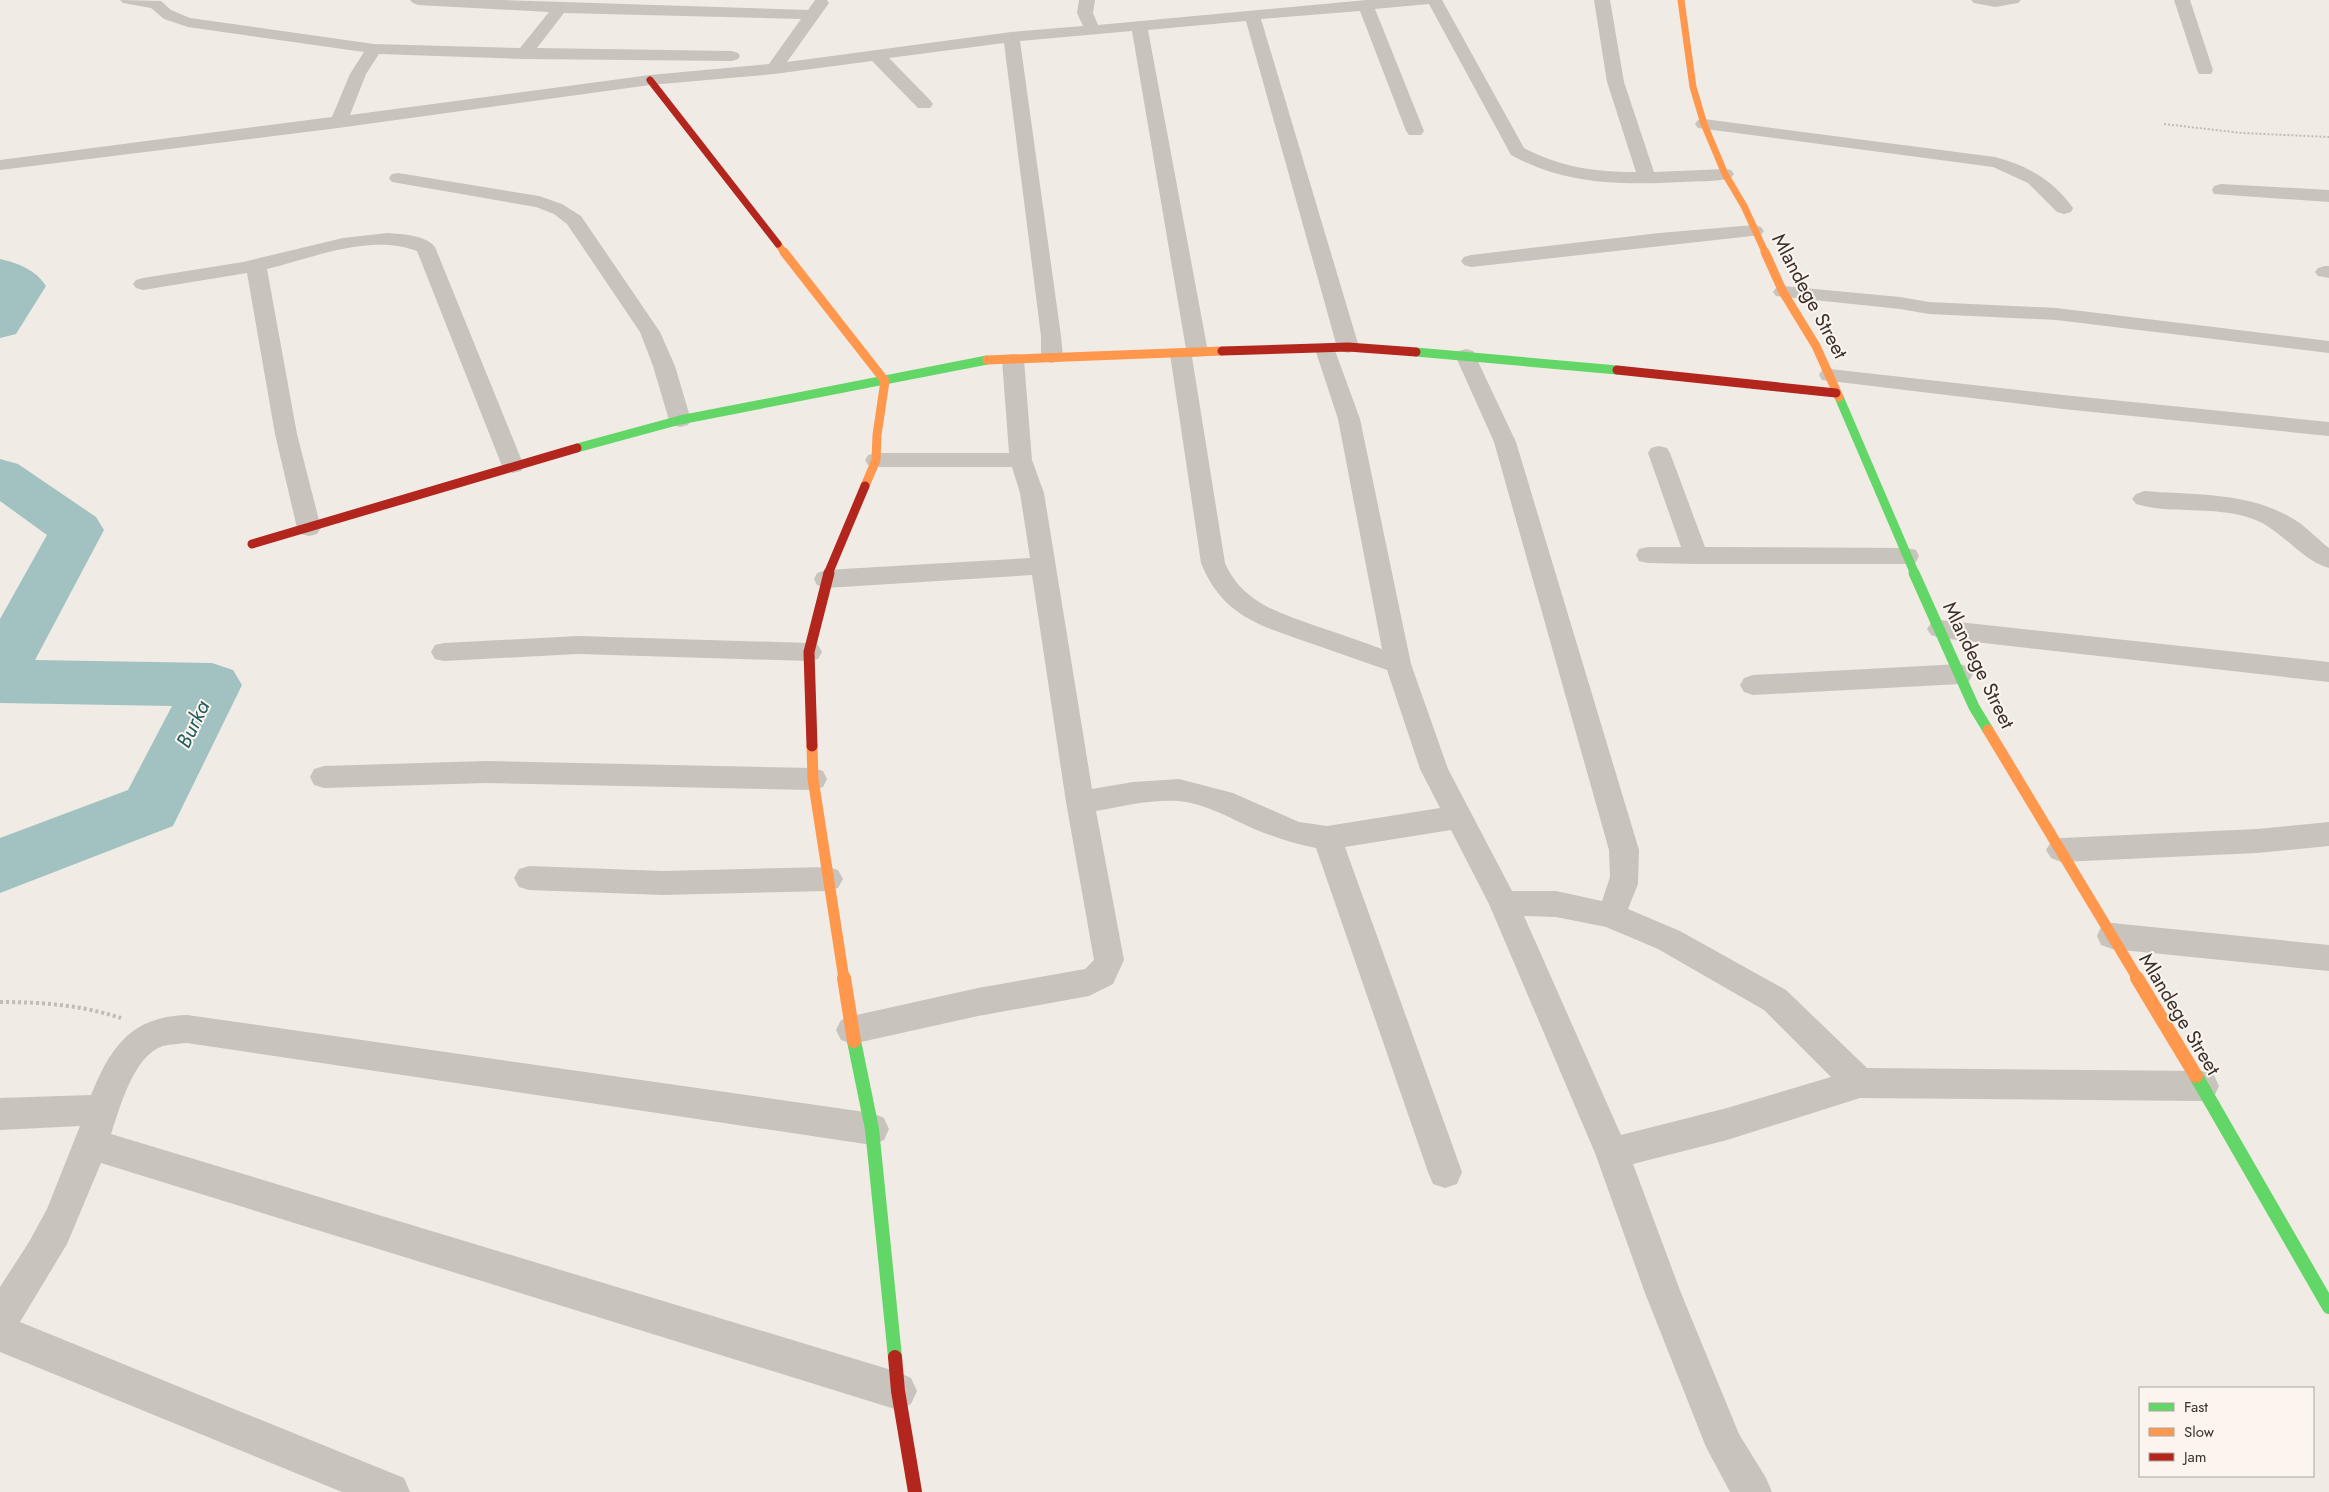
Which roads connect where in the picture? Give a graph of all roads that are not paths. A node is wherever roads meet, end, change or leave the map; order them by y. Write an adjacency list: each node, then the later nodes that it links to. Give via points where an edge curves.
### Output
1 (128, 0): 12 (street)
2 (418, 0): 14 (street)
3 (823, 0): 15 (street)
4 (1087, 0): 18 (street, via 1085,13)
5 (1428, 0): 13 (street)
6 (1434, 0): 33 (street, via 1517,151 1532,161 1570,174)
7 (1602, 0): 33 (street, via 1618,89)
8 (1681, 0): 29 (street, Mlandege Street, via 1693,87)
9 (1979, 0): 10 (street)
10 (2013, 0)
11 (2182, 0): 25 (street)
12 (158, 2): 20 (street, via 159,10 188,22)
13 (1366, 5): 16 (street); 30 (street)
14 (560, 8): 15 (street); 21 (street)
15 (813, 14): 23 (street)
16 (1252, 15): 17 (street); 43 (street)
17 (1139, 25): 18 (street); 45 (street)
18 (1092, 29): 19 (street)
19 (1011, 37): 22 (street); 47 (street)
20 (374, 49): 21 (street); 28 (street, via 358,74)
21 (524, 54): 23 (street)
22 (875, 54): 24 (street); 27 (street)
23 (786, 55): 24 (street)
24 (774, 69): 26 (street)
25 (2205, 70)
26 (650, 80): 28 (street); 49 (street)
27 (924, 104)
28 (338, 122): 31 (street)
29 (1704, 124): 32 (street, Mlandege Street); 37 (street, via 1995,162 2031,175)
30 (1415, 131)
31 (0, 165)
32 (1725, 174): 33 (street); 38 (street, Mlandege Street)
33 (1646, 176)
34 (398, 178): 51 (street, via 539,202 570,215 650,332)
35 (2221, 190): 36 (street)
36 (2329, 196)
37 (2064, 208)
38 (1754, 231): 39 (street); 42 (street, Mlandege Street)
39 (1471, 261)
40 (256, 265): 41 (street); 56 (street, via 376,239 405,239 425,248); 58 (street, via 286,434)
41 (144, 284)
42 (1784, 292): 44 (street, via 1929,308 2056,314); 50 (street, Mlandege Street, via 1816,346)
43 (1337, 348): 45 (street); 46 (street); 69 (street)
44 (2329, 348)
45 (1189, 353): 47 (street); 69 (street, via 1213,563 1218,578 1229,593 1263,617)
46 (1466, 355): 50 (street); 83 (street, via 1505,442 1624,850 1623,890)
47 (1052, 356): 48 (street)
48 (1013, 360): 49 (street, via 980,361); 55 (street)
49 (885, 381): 51 (street); 54 (street)
50 (1833, 384): 52 (street, via 2063,402); 62 (street, Mlandege Street)
51 (680, 420): 56 (street)
52 (2329, 429)
53 (1659, 453): 61 (street)
54 (876, 460): 55 (street); 65 (street)
55 (1021, 460): 64 (street, via 1032,493)
56 (513, 466): 58 (street)
57 (2144, 499): 63 (street, via 2256,511 2289,527)
58 (309, 528): 59 (street)
59 (252, 544)
60 (1648, 555): 61 (street)
61 (1696, 556): 62 (street)
62 (1907, 556): 66 (street, Mlandege Street)
63 (2329, 560)
64 (1043, 566): 65 (street); 75 (street)
65 (826, 579): 68 (street)
66 (1940, 629): 70 (street); 71 (street, Mlandege Street)
67 (444, 652): 68 (street, via 578,645)
68 (809, 652): 74 (street)
69 (1398, 664): 76 (street, via 1434,769)
70 (2329, 672)
71 (1960, 674): 72 (street); 79 (street, Mlandege Street, via 1974,706)
72 (1753, 685)
73 (324, 776): 74 (street, via 486,772)
74 (812, 779): 81 (street)
75 (1080, 802): 78 (street, via 1179,790 1223,801 1298,833); 86 (street, via 1109,960 1106,972 1089,982)
76 (1458, 817): 78 (street); 82 (street)
77 (2329, 834): 79 (street, via 2257,841)
78 (1327, 838): 94 (street)
79 (2061, 850): 84 (street, Mlandege Street)
80 (529, 878): 81 (street, via 663,882)
81 (828, 879): 86 (street)
82 (1503, 903): 83 (street, via 1556,904); 93 (street)
83 (1610, 914): 87 (street, via 1669,940 1775,1000)
84 (2112, 936): 85 (street); 88 (street, Mlandege Street)
85 (2329, 958)
86 (852, 1030): 91 (street)
87 (1860, 1083): 88 (street); 93 (street, via 1727,1124)
88 (2202, 1086): 95 (street, Mlandege Street)
89 (102, 1110): 90 (street); 91 (street, via 124,1061 137,1046 157,1032 195,1029); 92 (street)
90 (0, 1114)
91 (872, 1129): 98 (street)
92 (91, 1144): 96 (street, via 54,1232); 98 (street)
93 (1612, 1153): 101 (street, via 1663,1293 1722,1438)
94 (1445, 1172)
95 (2329, 1307)
96 (0, 1320)
97 (0, 1333): 99 (street)
98 (898, 1391): 100 (street)
99 (390, 1492)
100 (915, 1492)
101 (1752, 1492)

